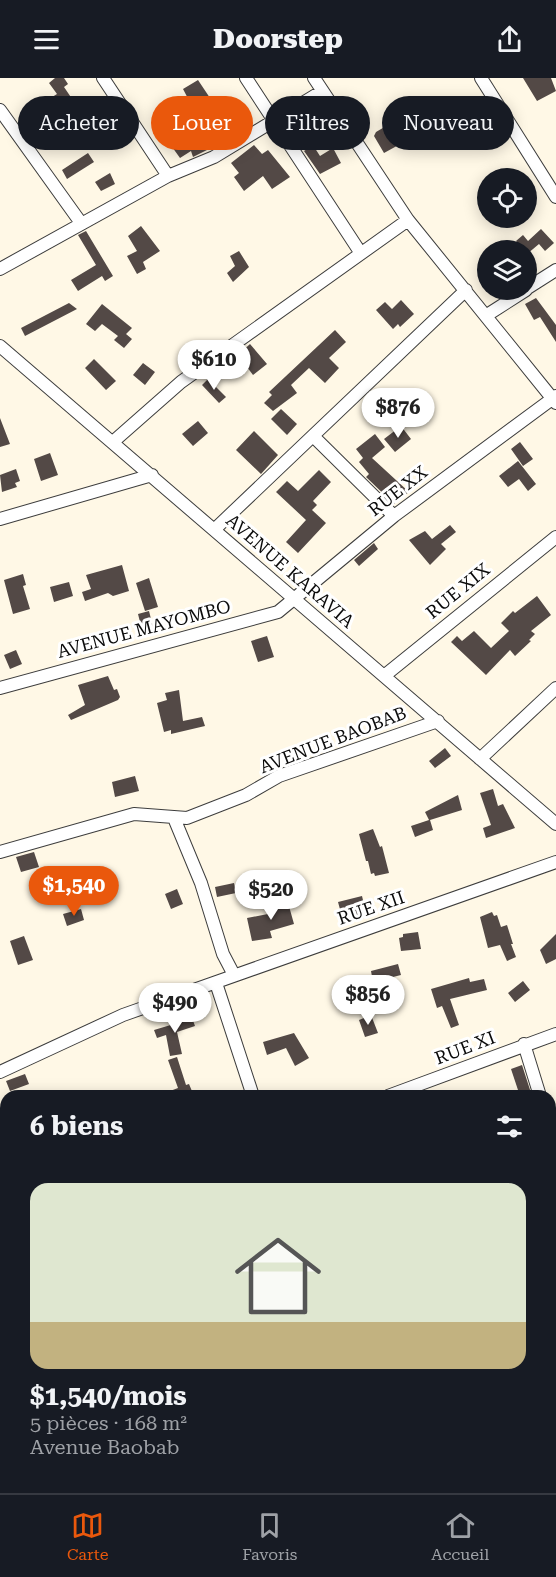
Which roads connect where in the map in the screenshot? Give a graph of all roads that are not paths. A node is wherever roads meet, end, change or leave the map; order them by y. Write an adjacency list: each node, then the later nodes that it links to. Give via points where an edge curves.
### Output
1 (104, 78): 11 (street)
2 (246, 78): 7 (street)
3 (315, 78): 5 (street)
4 (481, 78): 12 (street)
5 (321, 92): 6 (street); 13 (street)
6 (314, 96)
7 (265, 108)
8 (0, 110): 14 (street)
9 (265, 125): 11 (street, via 214,157)
10 (293, 150): 15 (street)
11 (168, 176): 14 (street)
12 (556, 197)
13 (408, 220): 15 (street); 19 (street)
14 (81, 223): 16 (street)
15 (360, 252): 25 (street, via 181,382)
16 (0, 269)
17 (556, 270): 18 (street)
18 (537, 282)
19 (466, 290): 21 (street); 24 (street)
20 (510, 300): 21 (street)
21 (487, 315): 23 (street)
22 (2, 351): 25 (street, AVENUE KARAVIA)
23 (555, 399): 27 (street, RUE XX)
24 (313, 436): 27 (street); 29 (street)
25 (114, 441): 26 (street, AVENUE KARAVIA)
26 (152, 475): 28 (street); 29 (street, AVENUE KARAVIA)
27 (394, 516): 31 (street, RUE XX)
28 (0, 519)
29 (215, 529): 31 (street, AVENUE KARAVIA)
30 (556, 537): 32 (street, RUE XIX)
31 (295, 599): 32 (street, AVENUE KARAVIA); 33 (street, AVENUE MAYOMBO, via 278,612)
32 (384, 676): 35 (street, AVENUE KARAVIA)
33 (0, 688)
34 (556, 688): 36 (street)
35 (438, 721): 36 (street, AVENUE KARAVIA); 37 (street, AVENUE BAOBAB, via 279,776 217,808)
36 (480, 759): 38 (street, AVENUE KARAVIA)
37 (174, 818): 39 (street, AVENUE BAOBAB, via 134,814); 41 (street)
38 (556, 824)
39 (0, 852)
40 (556, 862): 41 (street, RUE XII)
41 (234, 975): 42 (street, RUE XII)
42 (216, 983): 45 (street, RUE XII, via 123,1015); 46 (street)
43 (556, 1034): 44 (street, RUE XI)
44 (524, 1044): 47 (street, RUE XI); 48 (street)
45 (0, 1072)
46 (252, 1090)
47 (404, 1090)
48 (538, 1090)

